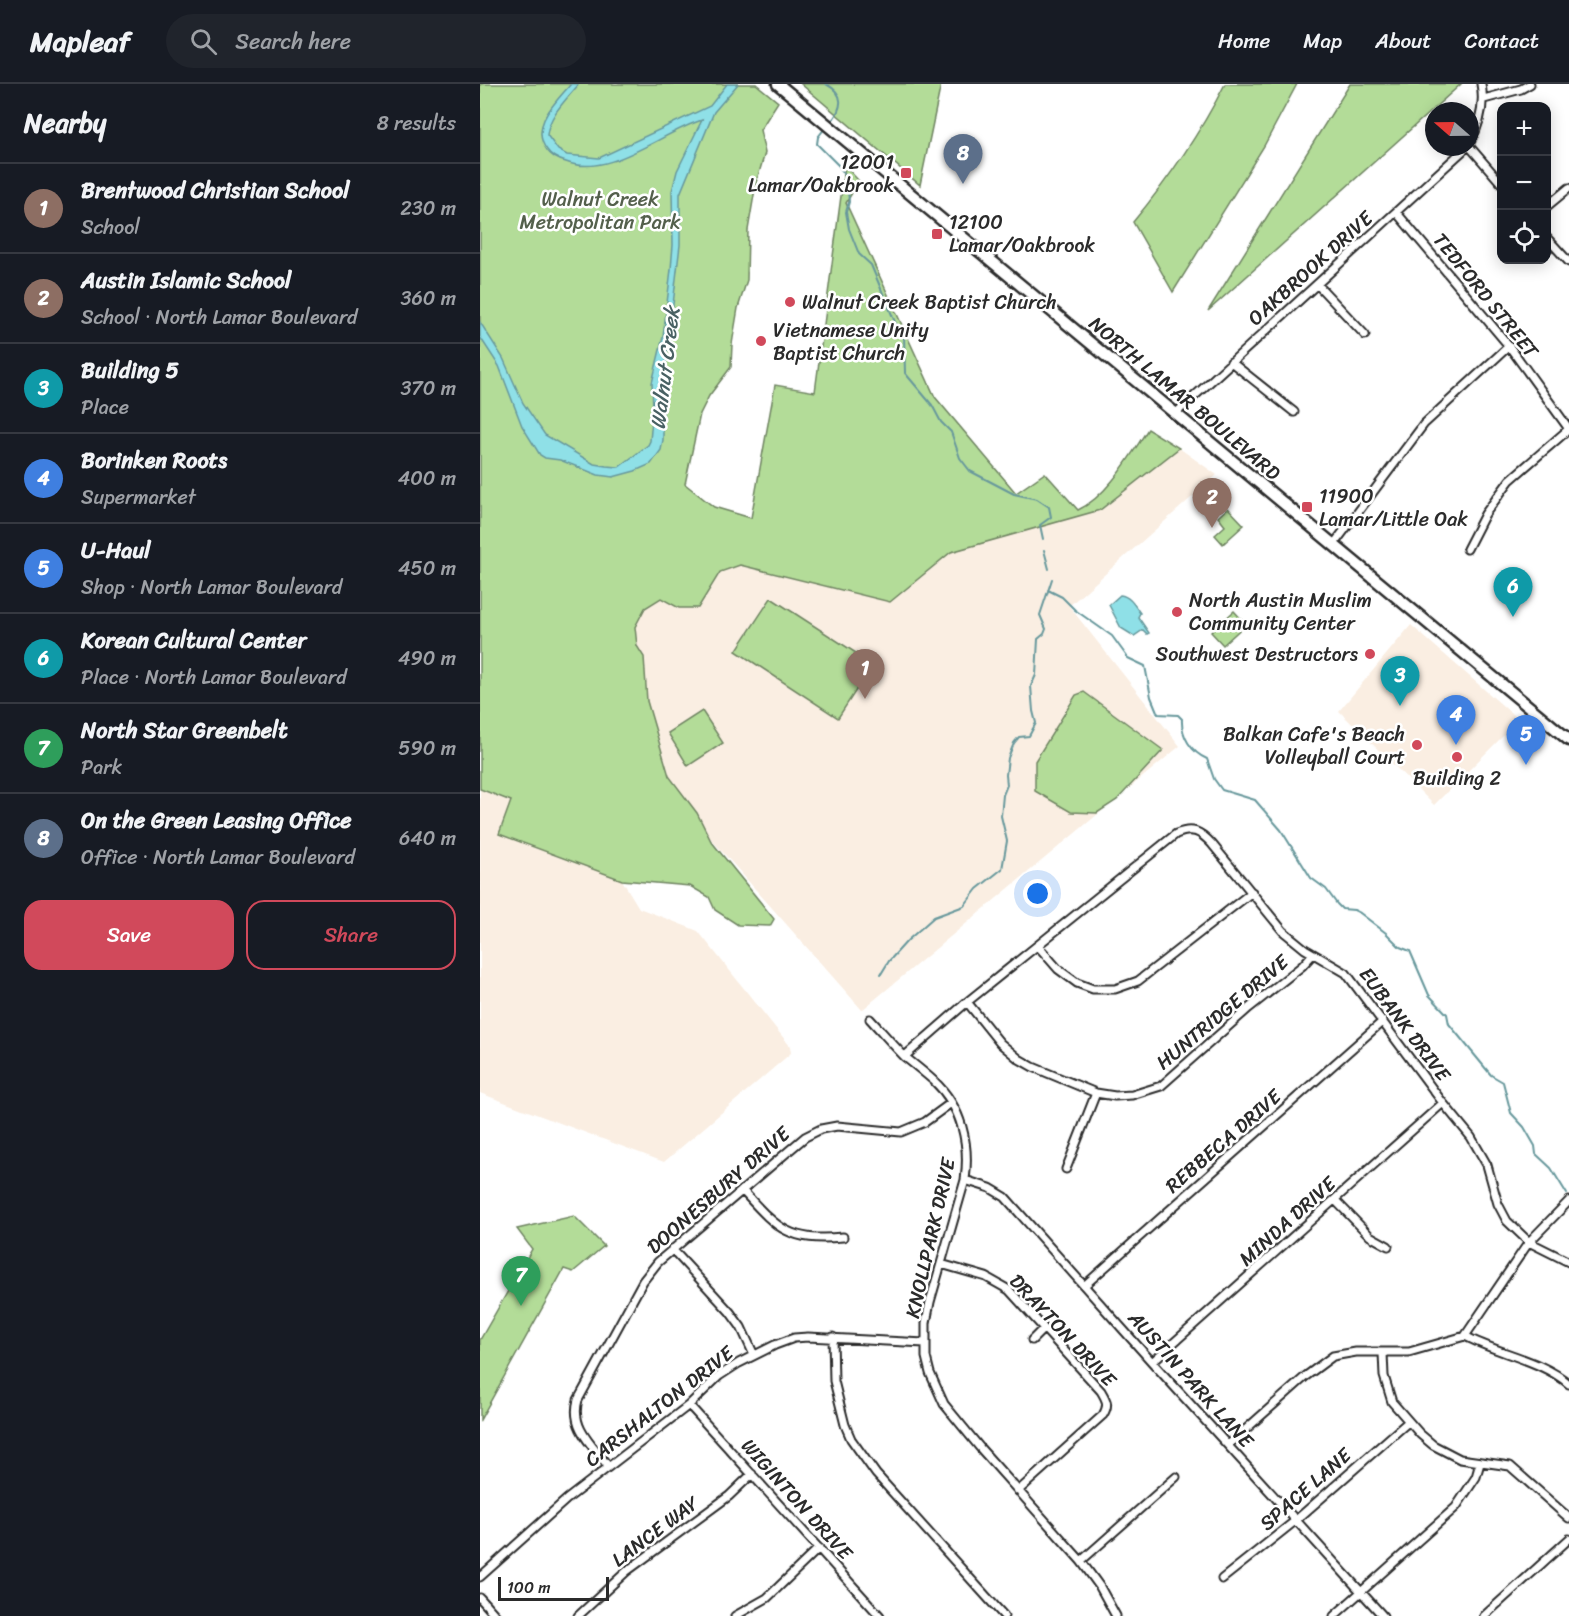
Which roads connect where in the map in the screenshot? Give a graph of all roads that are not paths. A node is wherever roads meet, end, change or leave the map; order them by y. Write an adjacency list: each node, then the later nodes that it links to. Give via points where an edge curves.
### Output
1 (778, 84): 19 (main road, NORTH LAMAR BOULEVARD)
2 (1481, 84): 4 (street, OAKBROOK DRIVE)
3 (1530, 84): 4 (street)
4 (1484, 99): 5 (street, OAKBROOK DRIVE)
5 (1479, 120)
6 (1458, 156): 11 (street, OAKBROOK DRIVE)
7 (1478, 156): 8 (street)
8 (1497, 178)
9 (1569, 188): 10 (street)
10 (1551, 203)
11 (1396, 212): 14 (street, OAKBROOK DRIVE); 16 (street, TEDFORD STREET)
12 (1551, 242): 13 (street)
13 (1569, 262)
14 (1317, 284): 15 (street); 17 (street, OAKBROOK DRIVE)
15 (1365, 335)
16 (1509, 346): 20 (street, TEDFORD STREET); 21 (street, via 1424,424)
17 (1232, 362): 18 (street); 19 (street, OAKBROOK DRIVE)
18 (1294, 412)
19 (1176, 413): 21 (main road, NORTH LAMAR BOULEVARD)
20 (1569, 429): 22 (street, via 1510,480 1485,514)
21 (1334, 544): 23 (main road, NORTH LAMAR BOULEVARD)
22 (1467, 549)
23 (1569, 740)
24 (1252, 892): 25 (street, via 1138,981 1115,989 1093,990 1077,983); 25 (street, EUBANK DRIVE, via 1205,836 1186,830 1176,834); 26 (street, EUBANK DRIVE, via 1283,931)
25 (1038, 946): 27 (street, EUBANK DRIVE)
26 (1312, 954): 29 (street, EUBANK DRIVE, via 1346,973); 31 (street, HUNTRIDGE DRIVE, via 1161,1086 1132,1095)
27 (967, 1002): 30 (street, EUBANK DRIVE); 31 (street, HUNTRIDGE DRIVE, via 1014,1056)
28 (870, 1019): 30 (street, KNOLLPARK DRIVE)
29 (1383, 1022): 33 (street, EUBANK DRIVE); 45 (street, REBBECA DRIVE)
30 (905, 1056): 32 (street, KNOLLPARK DRIVE, via 936,1083)
31 (1096, 1093): 34 (street)
32 (951, 1103): 35 (street, KNOLLPARK DRIVE, via 966,1142); 36 (street, DOONESBURY DRIVE, via 925,1122 901,1132 837,1126 813,1132)
33 (1443, 1103): 37 (street, MINDA DRIVE); 40 (street, EUBANK DRIVE, via 1480,1151 1502,1212)
34 (1066, 1169)
35 (965, 1180): 44 (street, KNOLLPARK DRIVE); 45 (street, AUSTIN PARK LANE, via 1005,1197)
36 (742, 1190): 39 (street, via 786,1232 810,1238); 42 (street, DOONESBURY DRIVE)
37 (1335, 1200): 41 (street, via 1370,1236); 53 (street, MINDA DRIVE)
38 (1569, 1201): 40 (street)
39 (843, 1237)
40 (1529, 1242): 43 (street, EUBANK DRIVE); 47 (street)
41 (1388, 1246)
42 (672, 1249): 52 (street, via 730,1312); 59 (street, DOONESBURY DRIVE, via 643,1281 575,1410 576,1422)
43 (1569, 1262)
44 (941, 1264): 46 (street, DRAYTON DRIVE, via 998,1282); 50 (street, KNOLLPARK DRIVE, via 930,1302)
45 (1085, 1285): 53 (street, AUSTIN PARK LANE)
46 (1043, 1329): 49 (street); 62 (street, DRAYTON DRIVE, via 1101,1391 1107,1408)
47 (1465, 1336): 51 (street, via 1409,1352); 54 (street, via 1551,1371)
48 (833, 1337): 50 (street, CARSHALTON DRIVE); 52 (street, CARSHALTON DRIVE, via 794,1338); 76 (street, via 834,1381 851,1439 876,1474)
49 (1032, 1340)
50 (926, 1342): 62 (street, KNOLLPARK DRIVE, via 930,1373 944,1404)
51 (1383, 1353): 56 (street, via 1387,1390); 57 (street, via 1333,1356)
52 (754, 1355): 55 (street, CARSHALTON DRIVE, via 719,1376)
53 (1152, 1362): 57 (street, AUSTIN PARK LANE)
54 (1569, 1384)
55 (689, 1405): 59 (street, CARSHALTON DRIVE); 60 (street, WIGINTON DRIVE)
56 (1408, 1422): 58 (street, via 1446,1453); 64 (street, SPACE LANE)
57 (1228, 1445): 64 (street, AUSTIN PARK LANE)
58 (1480, 1463): 63 (street, via 1510,1466); 70 (street, via 1468,1492 1456,1507)
59 (608, 1466): 68 (street, CARSHALTON DRIVE)
60 (752, 1474): 66 (street, WIGINTON DRIVE); 73 (street, LANCE WAY, via 729,1496 627,1571)
61 (1176, 1477): 67 (street)
62 (1018, 1491): 67 (street, KNOLLPARK DRIVE)
63 (1569, 1518)
64 (1295, 1521): 69 (street, SPACE LANE); 70 (street, AUSTIN PARK LANE)
65 (1569, 1539): 80 (street)
66 (819, 1548): 74 (street, via 766,1598); 75 (street, WIGINTON DRIVE)
67 (1081, 1561): 77 (street, KNOLLPARK DRIVE)
68 (480, 1577)
69 (1222, 1579)
70 (1361, 1592): 78 (street); 79 (street, AUSTIN PARK LANE)
71 (480, 1598): 72 (street)
72 (496, 1616)
73 (578, 1616)
74 (735, 1616)
75 (880, 1616)
76 (1004, 1616)
77 (1116, 1616)
78 (1334, 1616)
79 (1383, 1616)
80 (1484, 1616)

